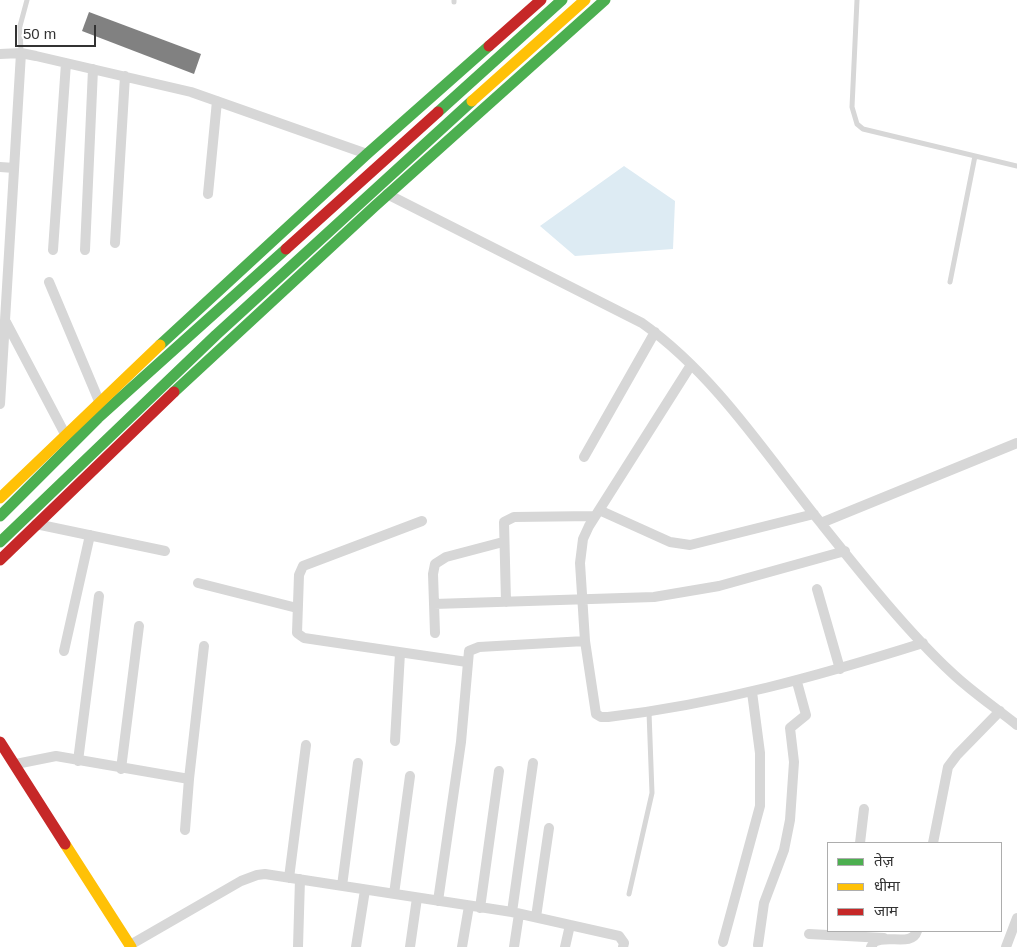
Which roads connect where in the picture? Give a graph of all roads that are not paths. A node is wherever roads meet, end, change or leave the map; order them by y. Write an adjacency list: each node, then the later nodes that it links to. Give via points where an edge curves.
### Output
1 (27, 0): 7 (lane, via 20,26)
2 (541, 0): 13 (main road)
3 (562, 0): 38 (main road, via 98,418)
4 (585, 0): 43 (main road, via 113,429)
5 (605, 0): 19 (main road)
6 (857, 0): 14 (lane, via 852,107 857,124 863,129)
7 (21, 53): 8 (street); 9 (street); 17 (street)
8 (0, 54)
9 (66, 63): 10 (street); 21 (street)
10 (93, 69): 11 (street); 22 (street)
11 (125, 76): 12 (street); 20 (street)
12 (217, 101): 13 (street); 18 (street)
13 (367, 154): 30 (main road)
14 (976, 156): 15 (lane); 24 (lane)
15 (1017, 166)
16 (0, 167): 17 (street)
17 (14, 168): 25 (street)
18 (208, 194)
19 (387, 194): 26 (street); 41 (main road, via 144,419)
20 (115, 243)
21 (54, 250)
22 (86, 250)
23 (49, 282): 30 (street)
24 (950, 282)
25 (6, 320): 27 (street); 28 (street)
26 (655, 332): 29 (street); 34 (street)
27 (2, 355): 28 (street); 31 (street)
28 (24, 356): 32 (street)
29 (691, 365): 36 (street); 37 (street, via 736,414)
30 (99, 401): 32 (main road)
31 (0, 404)
32 (65, 434): 35 (main road)
33 (1017, 443): 40 (street)
34 (584, 457)
35 (0, 498)
36 (597, 513): 37 (street, via 670,542 690,545); 44 (street, via 508,518 502,528); 51 (street, via 581,549)
37 (814, 514): 40 (street)
38 (0, 516)
39 (422, 521): 54 (street, via 304,566 299,575)
40 (821, 523): 46 (street)
41 (36, 524): 42 (street); 47 (main road)
42 (90, 536): 45 (street); 60 (street)
43 (0, 542)
44 (503, 542): 52 (street); 53 (street, via 446,557 435,564)
45 (165, 551)
46 (844, 551): 51 (street, via 696,590 654,597); 58 (street)
47 (0, 560)
48 (198, 583): 54 (street)
49 (817, 589): 63 (street)
50 (99, 596): 72 (street)
51 (582, 601): 52 (street); 57 (street)
52 (506, 602): 53 (street)
53 (434, 604): 56 (street)
54 (297, 608): 61 (street, via 296,628 300,636)
55 (139, 626): 76 (street)
56 (435, 633)
57 (585, 642): 62 (street, via 479,647 469,651); 67 (street, via 596,714 608,717)
58 (923, 643): 63 (street); 66 (street, via 953,675)
59 (204, 646): 79 (street)
60 (64, 651)
61 (400, 653): 62 (street); 69 (street)
62 (467, 662): 92 (street, via 461,742)
63 (840, 669): 64 (street)
64 (797, 682): 65 (street); 103 (street, via 806,715 790,728 794,762 790,820 784,850 764,903)
65 (752, 692): 67 (street); 102 (street, via 762,769 760,806)
66 (1000, 711): 68 (street); 84 (street, via 948,767)
67 (649, 712): 90 (lane, via 652,793)
68 (1017, 725)
69 (395, 741)
70 (0, 742): 75 (main road)
71 (306, 745): 85 (street)
72 (78, 760): 75 (street, via 48,756); 76 (street)
73 (358, 763): 87 (street)
74 (533, 763): 94 (street)
75 (16, 764): 104 (main road)
76 (121, 769): 79 (street)
77 (499, 771): 93 (street)
78 (410, 776): 89 (street)
79 (189, 779): 82 (street)
80 (864, 809): 83 (street)
81 (549, 828): 95 (street)
82 (185, 830)
83 (860, 842)
84 (933, 842)
85 (289, 878): 86 (street); 104 (street, via 265,874 250,877)
86 (300, 879): 87 (street); 105 (street)
87 (342, 886): 88 (street)
88 (364, 890): 89 (street); 106 (street)
89 (394, 894): 91 (street)
90 (629, 894)
91 (418, 898): 92 (street); 107 (street)
92 (438, 902): 93 (street)
93 (474, 907): 94 (street); 108 (street)
94 (516, 913): 95 (street); 109 (street)
95 (536, 917): 97 (street)
96 (1017, 918): 113 (street)
97 (570, 925): 110 (street); 111 (street, via 619,936)
98 (917, 932): 101 (street, via 910,940)
99 (849, 933): 100 (street); 101 (street)
100 (810, 934)
101 (884, 938): 112 (street, via 874,942)
102 (723, 942)
103 (758, 945)
104 (131, 946)
105 (298, 947)
106 (356, 947)
107 (410, 947)
108 (462, 947)
109 (514, 947)
110 (565, 947)
111 (623, 947)
112 (872, 947)
113 (1006, 947)

